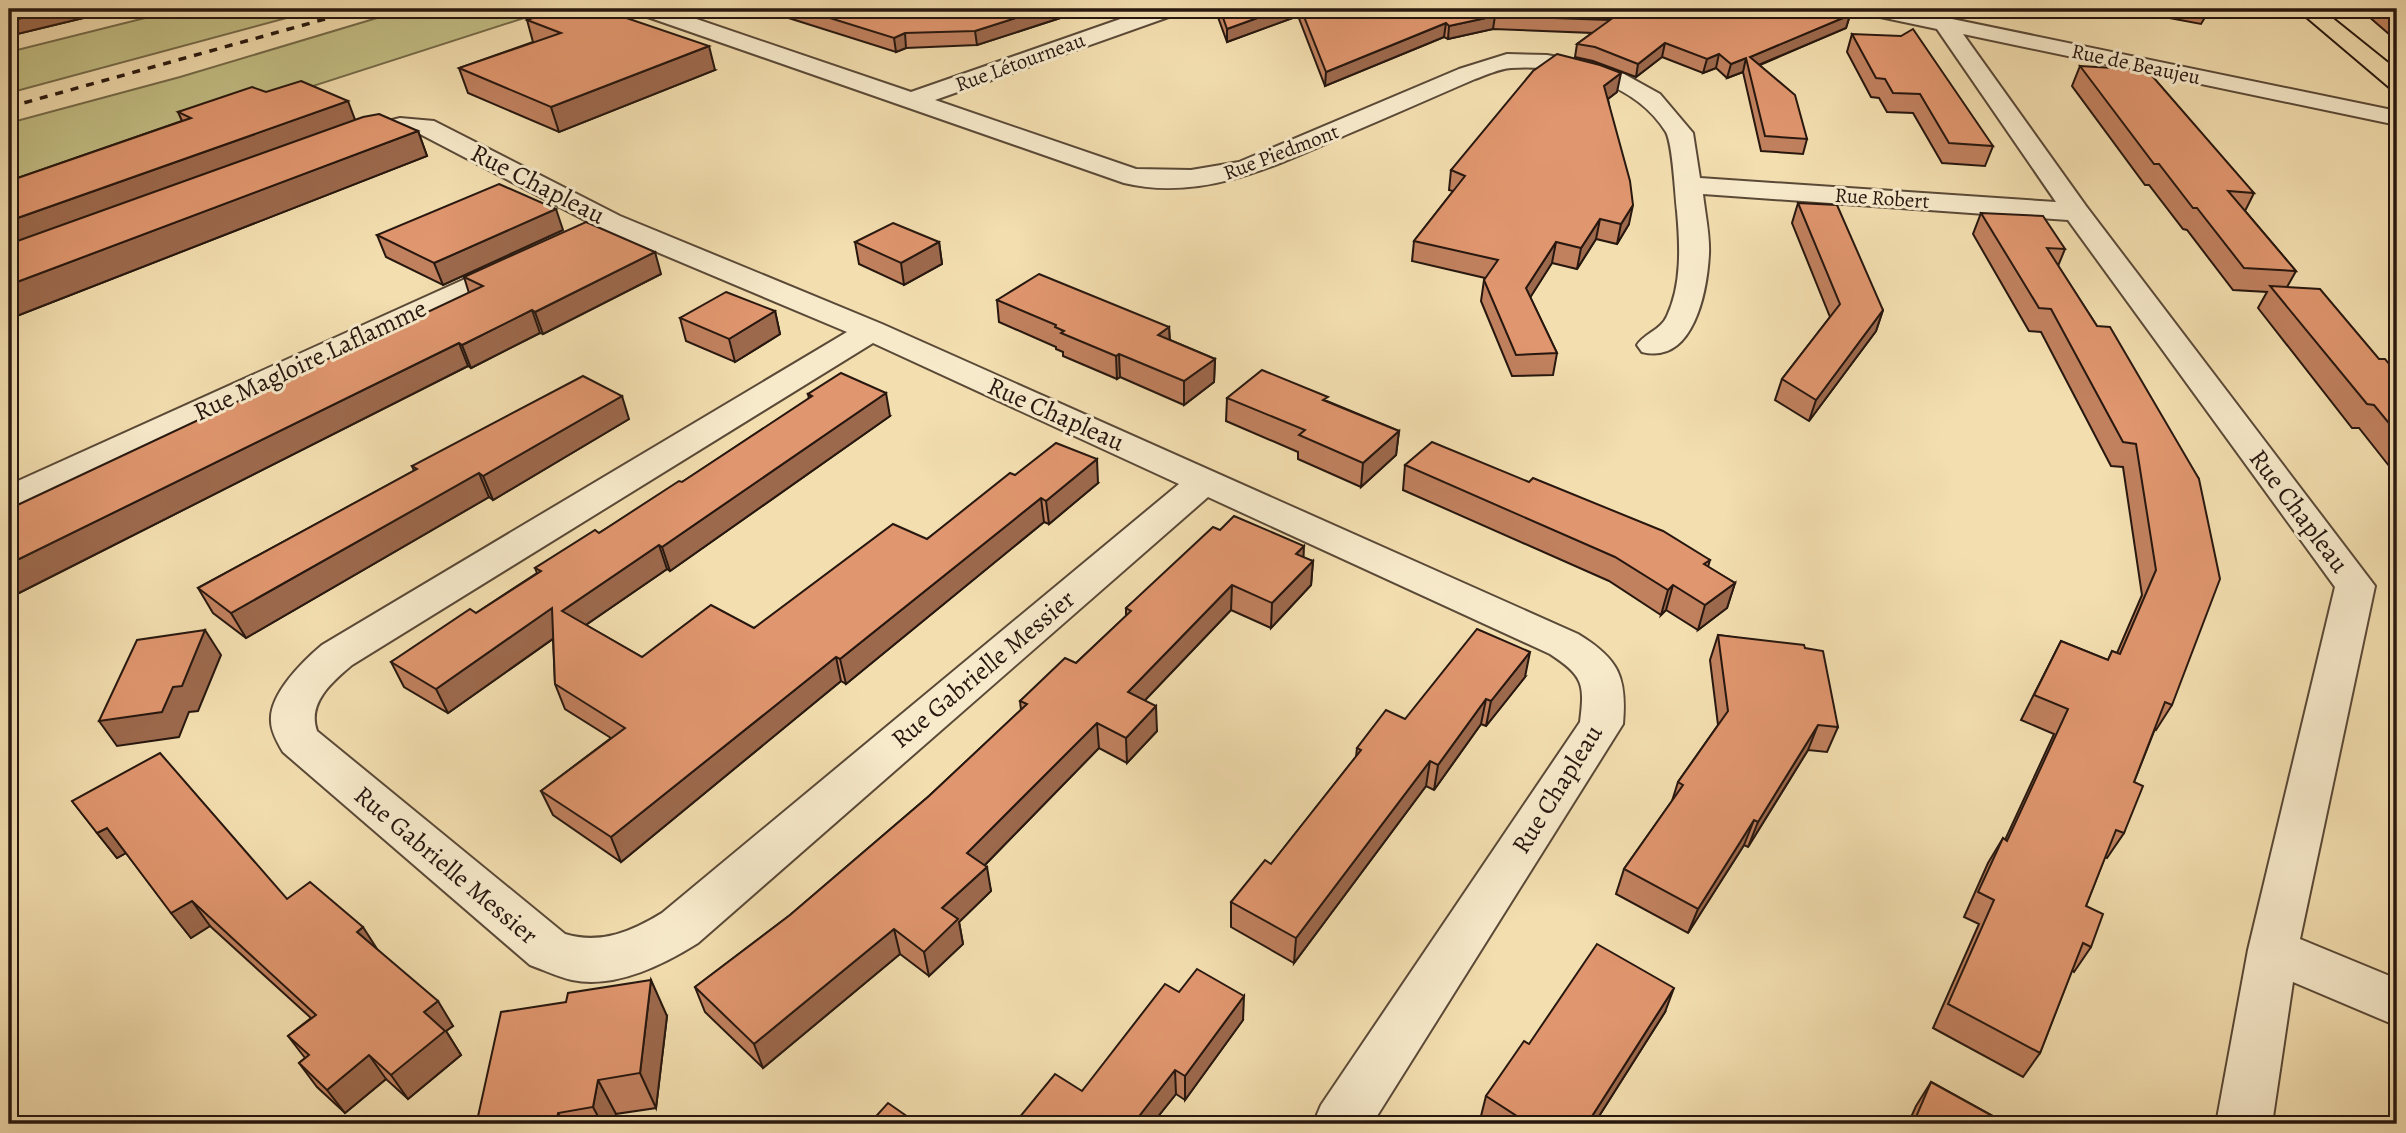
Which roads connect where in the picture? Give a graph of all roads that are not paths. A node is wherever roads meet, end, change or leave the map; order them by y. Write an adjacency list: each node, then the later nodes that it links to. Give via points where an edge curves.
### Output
1 (647, 9): 7 (street, Rue Piedmont)
2 (1169, 9): 7 (street, Rue Létourneau)
3 (1876, 9): 5 (street, Rue de Beaujeu)
4 (2308, 9): 6 (main road)
5 (1945, 24): 8 (street, Rue de Beaujeu); 11 (street, Rue Chapleau)
6 (2397, 82)
7 (910, 101): 10 (street, Rue Piedmont, via 1133,177 1180,181 1248,168 1493,65 1547,62 1616,79 1651,99 1680,134)
8 (2397, 118)
9 (339, 143): 12 (street, Rue Chapleau, via 400,126 425,126)
10 (1688, 185): 11 (street, Rue Robert); 14 (street, Rue Piedmont, via 1695,252 1684,315 1673,332)
11 (2076, 212): 17 (street, Rue Chapleau, via 2355,586)
12 (610, 222): 13 (street, Rue Chapleau); 16 (street, Rue Magloire Laflamme)
13 (871, 331): 15 (street, Rue Chapleau); 15 (street, Rue Gabrielle Messier, via 337,655 316,673 301,697 292,719 298,740 548,950 579,960 649,948 680,928)
14 (1653, 345)
15 (1205, 481): 19 (street, Rue Chapleau, via 1564,644 1591,661 1606,687 1601,724)
16 (9, 499)
17 (2273, 950): 18 (street); 20 (street, Rue Chapleau)
18 (2397, 1003)
19 (1341, 1124)
20 (2244, 1124)

